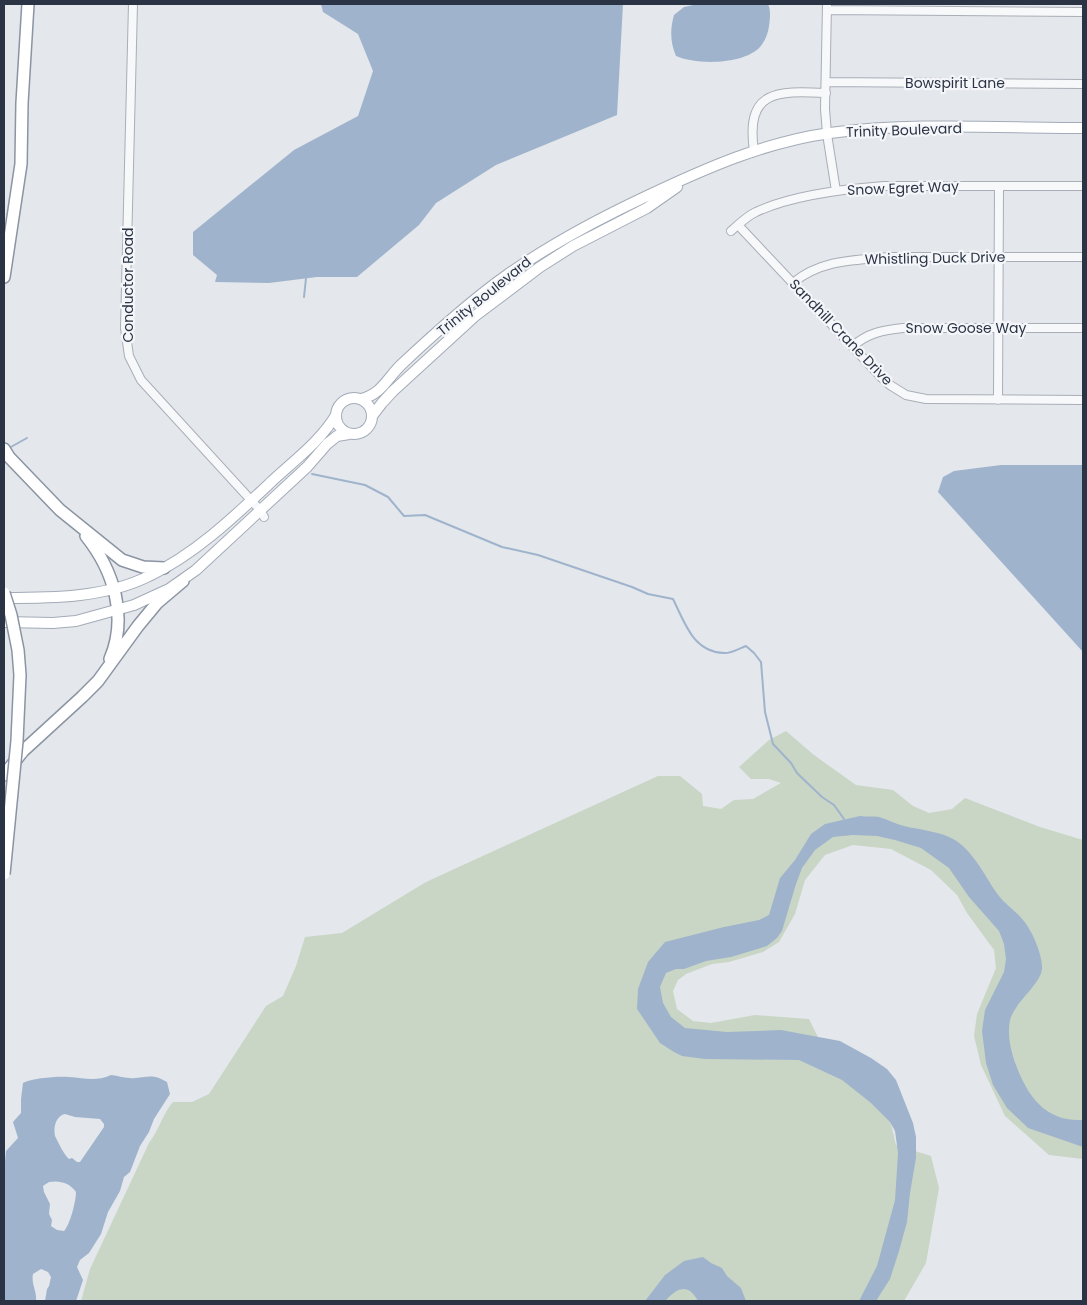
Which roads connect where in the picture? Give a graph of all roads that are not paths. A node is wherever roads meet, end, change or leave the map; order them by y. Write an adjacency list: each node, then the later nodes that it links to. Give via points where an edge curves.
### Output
1 (28, 4): 15 (highway, via 21,164)
2 (133, 4): 33 (street, Conductor Road, via 125,328 129,356 140,380)
3 (827, 7): 4 (street); 5 (street)
4 (1083, 12)
5 (826, 82): 6 (street, Bowspirit Lane); 7 (street)
6 (1083, 84)
7 (826, 92): 9 (street); 10 (street, via 796,92 771,96 762,102 754,115)
8 (1083, 128): 9 (main road, Trinity Boulevard, via 897,127)
9 (827, 134): 10 (main road, Trinity Boulevard); 14 (street)
10 (754, 151): 11 (main road, Trinity Boulevard)
11 (701, 171): 26 (main road, Trinity Boulevard, via 600,219 532,257 466,307 402,364 377,392); 30 (main road, Trinity Boulevard, via 647,208 573,246 502,294 393,390)
12 (999, 186): 13 (street, Snow Egret Way); 14 (street, Snow Egret Way, via 884,186); 19 (street)
13 (1083, 186)
14 (836, 191): 16 (street, Snow Egret Way, via 764,209)
15 (12, 224): 18 (highway); 21 (highway)
16 (738, 225): 17 (street, Snow Egret Way); 22 (street, Sandhill Crane Drive)
17 (731, 231)
18 (4, 251)
19 (999, 257): 20 (street, Whistling Duck Drive); 22 (street, Whistling Duck Drive, via 859,259 817,268); 23 (street)
20 (1083, 257)
21 (4, 277)
22 (793, 283): 25 (street, Sandhill Crane Drive)
23 (998, 328): 24 (street, Snow Goose Way); 25 (street, Snow Goose Way, via 881,330); 27 (street)
24 (1083, 328)
25 (853, 346): 27 (street, Sandhill Crane Drive, via 882,378 906,395 936,400)
26 (361, 399): 29 (main road, Trinity Boulevard, via 343,401); 30 (main road, via 369,406)
27 (998, 400): 28 (street, Sandhill Crane Drive)
28 (1083, 400)
29 (336, 415): 31 (main road, via 339,427); 33 (main road, Trinity Boulevard, via 321,436)
30 (372, 416): 31 (main road, Trinity Boulevard, via 365,431)
31 (349, 434): 34 (main road, Trinity Boulevard, via 337,436 327,444)
32 (4, 449): 35 (highway)
33 (251, 501): 34 (street, Conductor Road); 36 (main road, Trinity Boulevard, via 184,557)
34 (262, 514): 37 (main road, Trinity Boulevard)
35 (74, 521): 36 (highway, via 122,560 143,567); 38 (highway, via 95,547)
36 (164, 568): 38 (main road, Trinity Boulevard)
37 (182, 581): 41 (main road, Trinity Boulevard); 43 (highway, via 157,603)
38 (114, 588): 40 (main road, Trinity Boulevard, via 78,595); 41 (highway)
39 (4, 593): 45 (highway, bridge, via 18,650 20,676 18,740)
40 (4, 598)
41 (118, 610): 42 (main road, Trinity Boulevard, via 76,621); 43 (highway, via 118,633 113,652)
42 (4, 622)
43 (98, 680): 44 (highway, via 23,751)
44 (4, 775)
45 (4, 874)

